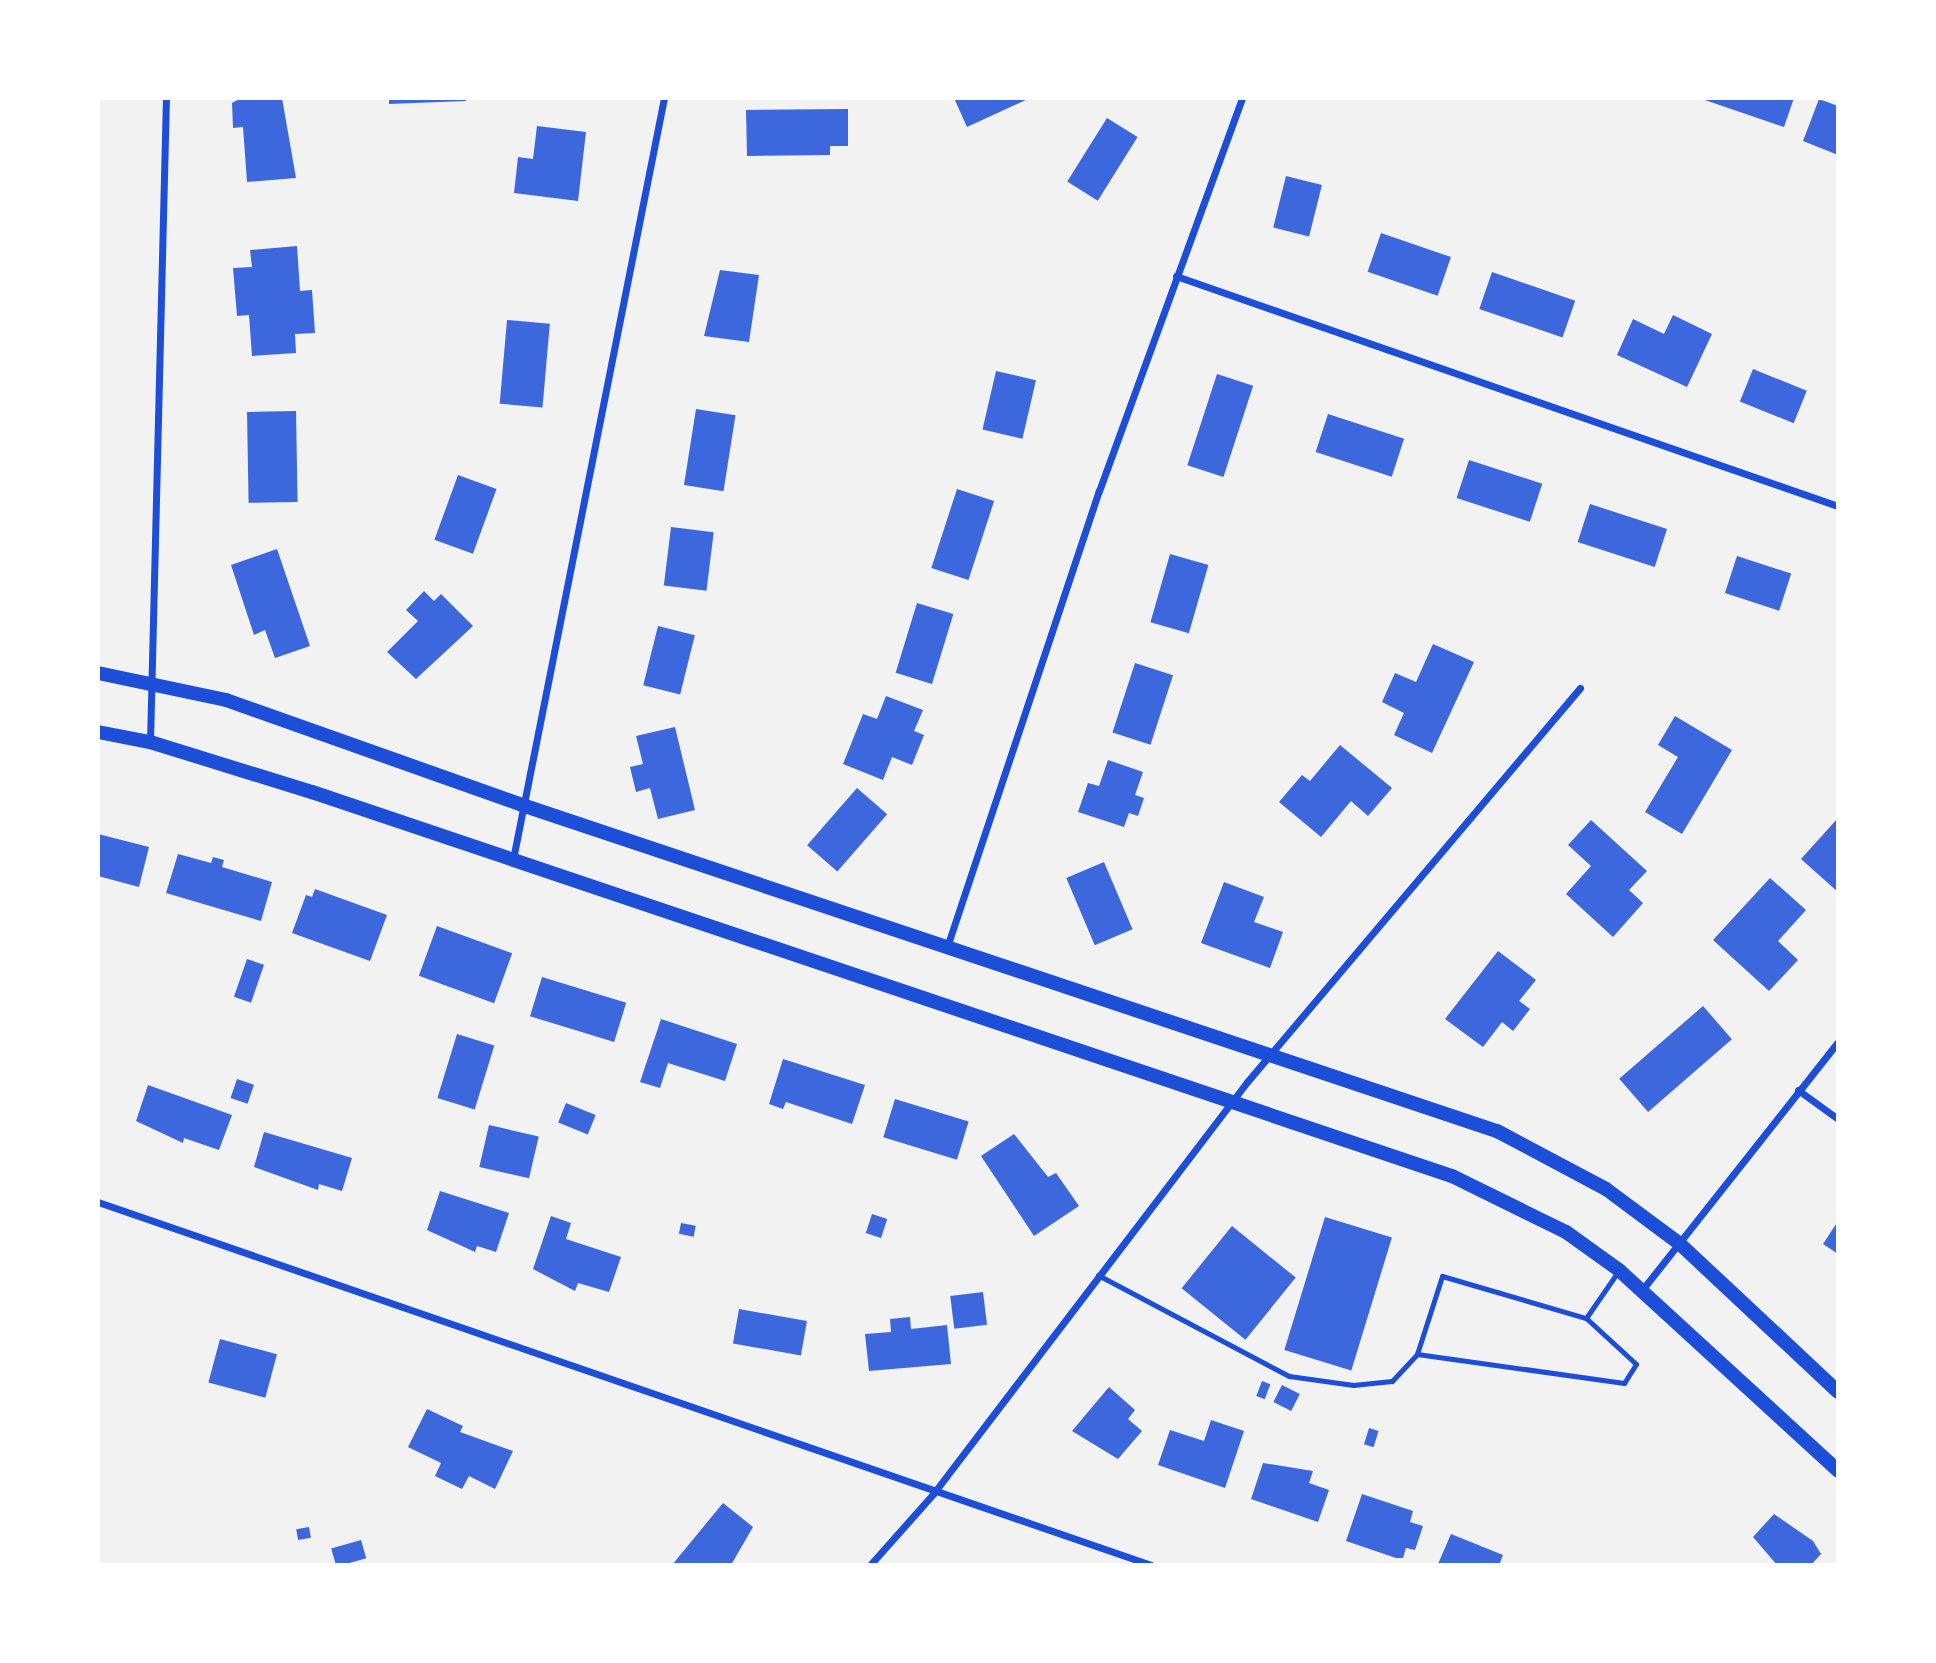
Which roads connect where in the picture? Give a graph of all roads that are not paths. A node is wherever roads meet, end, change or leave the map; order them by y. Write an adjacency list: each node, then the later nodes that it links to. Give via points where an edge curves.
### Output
1 (166, 98): 7 (street)
2 (664, 98): 11 (street)
3 (1242, 98): 4 (street)
4 (1176, 276): 5 (street); 13 (street)
5 (1838, 506)
6 (98, 673): 7 (main road)
7 (152, 682): 10 (street); 11 (main road, via 226,700)
8 (1580, 688): 15 (street)
9 (98, 733): 10 (main road)
10 (150, 742): 12 (main road)
11 (522, 805): 12 (street); 13 (main road)
12 (513, 860): 17 (main road)
13 (947, 947): 15 (main road)
14 (1838, 1042): 16 (street)
15 (1269, 1057): 17 (street); 20 (main road, via 1497,1131 1553,1157)
16 (1798, 1090): 18 (street); 20 (street)
17 (1233, 1103): 21 (main road, via 1394,1154 1510,1201); 22 (street)
18 (1838, 1119)
19 (98, 1202): 28 (street)
20 (1680, 1244): 23 (street); 26 (main road)
21 (1619, 1270): 23 (main road); 24 (lane)
22 (1098, 1275): 25 (lane, via 1289,1376 1353,1385 1392,1381); 28 (street)
23 (1642, 1290): 27 (main road)
24 (1586, 1318): 25 (lane, via 1442,1276); 25 (lane, via 1636,1364 1624,1383)
25 (1417, 1354)
26 (1838, 1392)
27 (1838, 1471)
28 (933, 1494): 29 (street); 30 (street)
29 (870, 1565)
30 (1151, 1565)

